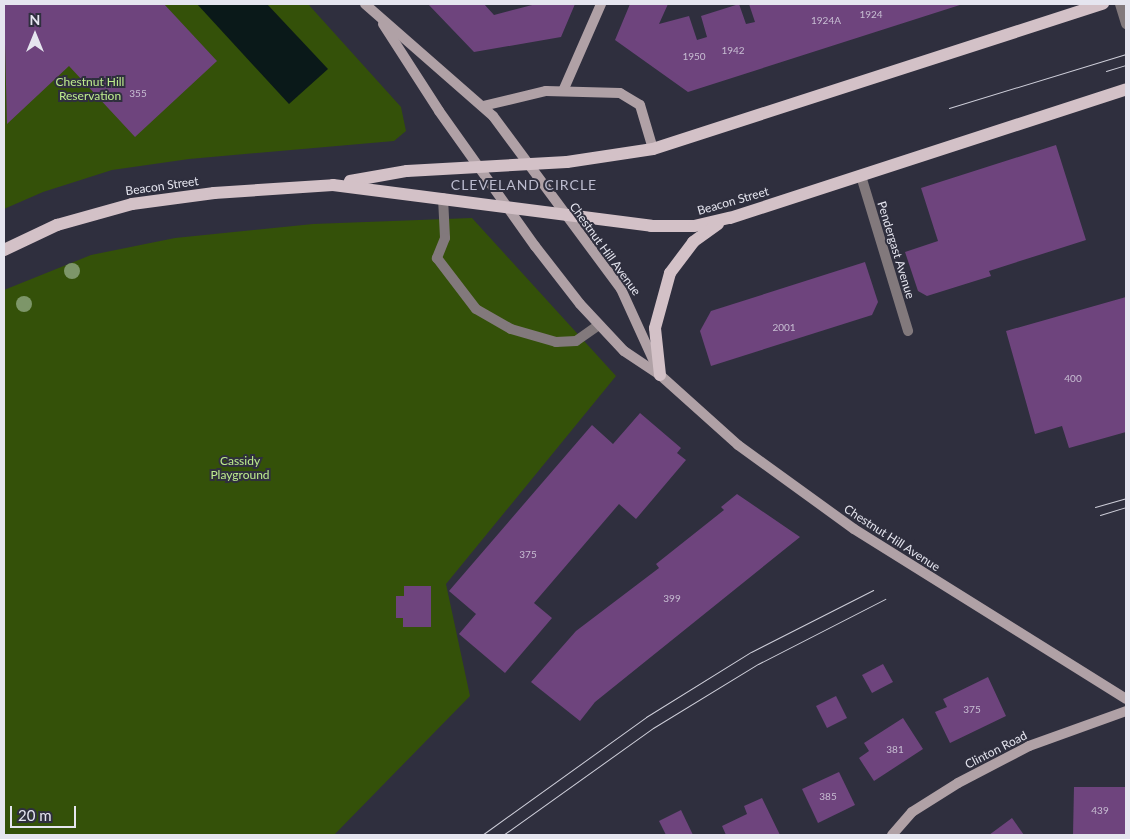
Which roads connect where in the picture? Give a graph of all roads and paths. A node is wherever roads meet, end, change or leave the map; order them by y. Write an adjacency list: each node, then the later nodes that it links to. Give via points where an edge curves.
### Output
1 (365, 4): 5 (main road, Chestnut Hill Avenue)
2 (601, 4): 8 (main road)
3 (1102, 4): 10 (main road, Beacon Street)
4 (1120, 4): 6 (street)
5 (383, 24): 9 (main road, Chestnut Hill Avenue); 12 (main road, Chestnut Hill Avenue)
6 (1126, 24)
7 (1126, 89): 13 (main road, Beacon Street)
8 (563, 91): 9 (main road, via 524,94); 10 (main road, via 631,97 646,115)
9 (483, 106): 11 (main road, Chestnut Hill Avenue)
10 (653, 149): 11 (main road, Beacon Street)
11 (529, 164): 12 (main road, Beacon Street); 17 (main road, Chestnut Hill Avenue)
12 (477, 166): 14 (main road, Beacon Street, via 407,171); 16 (main road, Chestnut Hill Avenue)
13 (861, 176): 18 (main road, Beacon Street); 21 (street, Pendergast Avenue)
14 (333, 185): 15 (main road, Beacon Street); 19 (main road, Beacon Street, via 248,189 132,204 57,225)
15 (442, 198): 16 (main road, Beacon Street); 20 (street, via 445,238 437,258 476,309 511,329 556,342 576,341)
16 (508, 208): 17 (main road, Beacon Street); 20 (main road, Chestnut Hill Avenue)
17 (566, 215): 18 (main road, Beacon Street, via 674,227); 22 (main road, Chestnut Hill Avenue, via 621,289)
18 (730, 218): 22 (main road, via 693,242 670,273 655,328)
19 (4, 250)
20 (599, 325): 22 (main road, Chestnut Hill Avenue, via 624,351)
21 (908, 331)
22 (660, 375): 23 (main road, Chestnut Hill Avenue, via 738,445 847,525)
23 (1126, 699)
24 (1126, 711): 25 (main road, Clinton Road, via 1029,746 958,783 912,812)
25 (892, 835)

